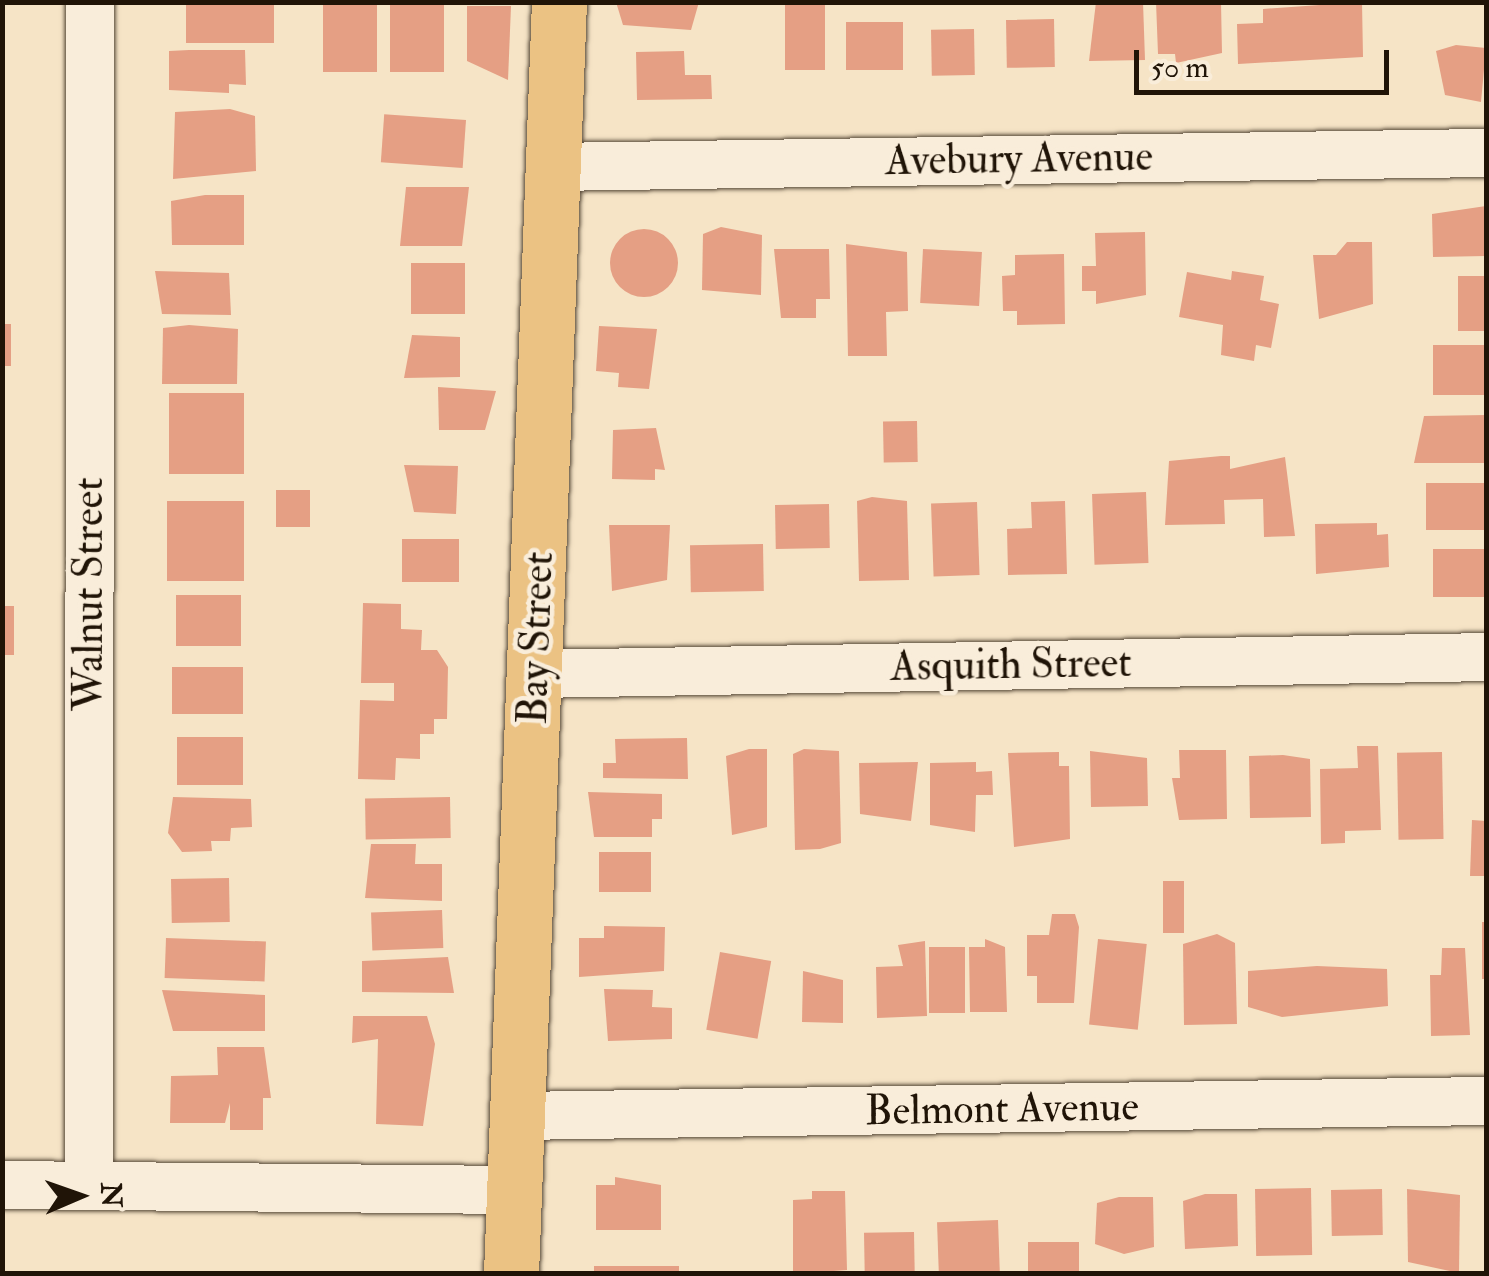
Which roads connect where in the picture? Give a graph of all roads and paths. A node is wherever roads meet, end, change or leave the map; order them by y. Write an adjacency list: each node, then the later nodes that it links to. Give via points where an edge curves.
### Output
1 (90, 2): 10 (street, Walnut Street)
2 (559, 2): 4 (main road, Bay Street)
3 (1486, 153): 4 (street, Avebury Avenue)
4 (551, 166): 6 (main road, Bay Street)
5 (1486, 656): 6 (street, Asquith Street)
6 (535, 674): 8 (main road, Bay Street)
7 (1486, 1101): 8 (street, Belmont Avenue)
8 (518, 1116): 11 (main road, Bay Street)
9 (2, 1184): 10 (street)
10 (88, 1186): 11 (street)
11 (515, 1190): 12 (main road, Bay Street)
12 (511, 1274)

